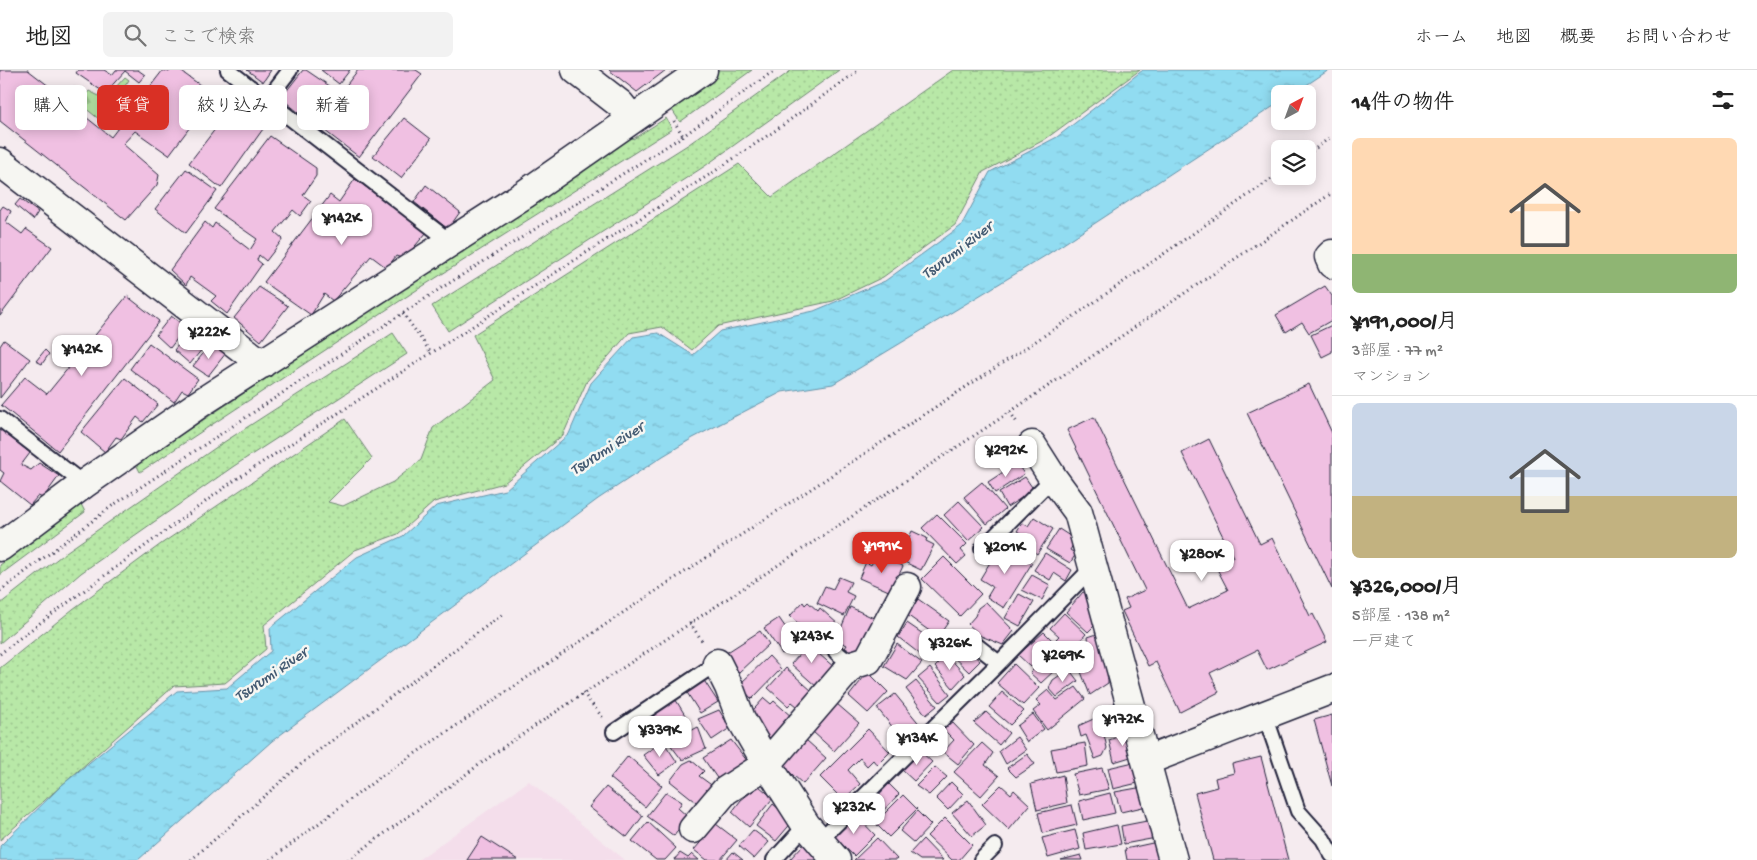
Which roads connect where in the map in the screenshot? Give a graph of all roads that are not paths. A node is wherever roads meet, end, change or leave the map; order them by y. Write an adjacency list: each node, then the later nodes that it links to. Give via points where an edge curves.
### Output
1 (228, 70): 5 (lane)
2 (290, 70): 6 (lane)
3 (576, 70): 8 (street, via 620,104)
4 (703, 70): 8 (street)
5 (248, 85)
6 (278, 85)
7 (287, 115): 10 (lane)
8 (632, 119): 10 (street)
9 (0, 162): 13 (street)
10 (452, 242): 13 (street)
11 (1332, 254): 12 (street, via 1329,257)
12 (1332, 264)
13 (262, 364): 17 (street)
14 (0, 419): 17 (lane)
15 (1032, 445): 16 (street)
16 (1053, 478): 19 (lane); 20 (street, via 1078,512)
17 (84, 484): 18 (street)
18 (0, 547)
19 (982, 550)
20 (1094, 566): 24 (lane); 28 (street)
21 (907, 587): 29 (street, via 868,660 844,658)
22 (971, 641): 24 (lane)
23 (717, 663): 27 (lane); 29 (street, via 741,719)
24 (999, 663): 31 (lane)
25 (1332, 689): 26 (street)
26 (1265, 715): 28 (street); 33 (lane, via 1298,811)
27 (614, 732)
28 (1146, 761): 36 (street)
29 (767, 764): 30 (street, via 725,791); 31 (street)
30 (693, 829)
31 (820, 842): 34 (lane)
32 (995, 846): 35 (lane)
33 (1332, 855)
34 (774, 860)
35 (982, 860)
36 (1173, 860)

